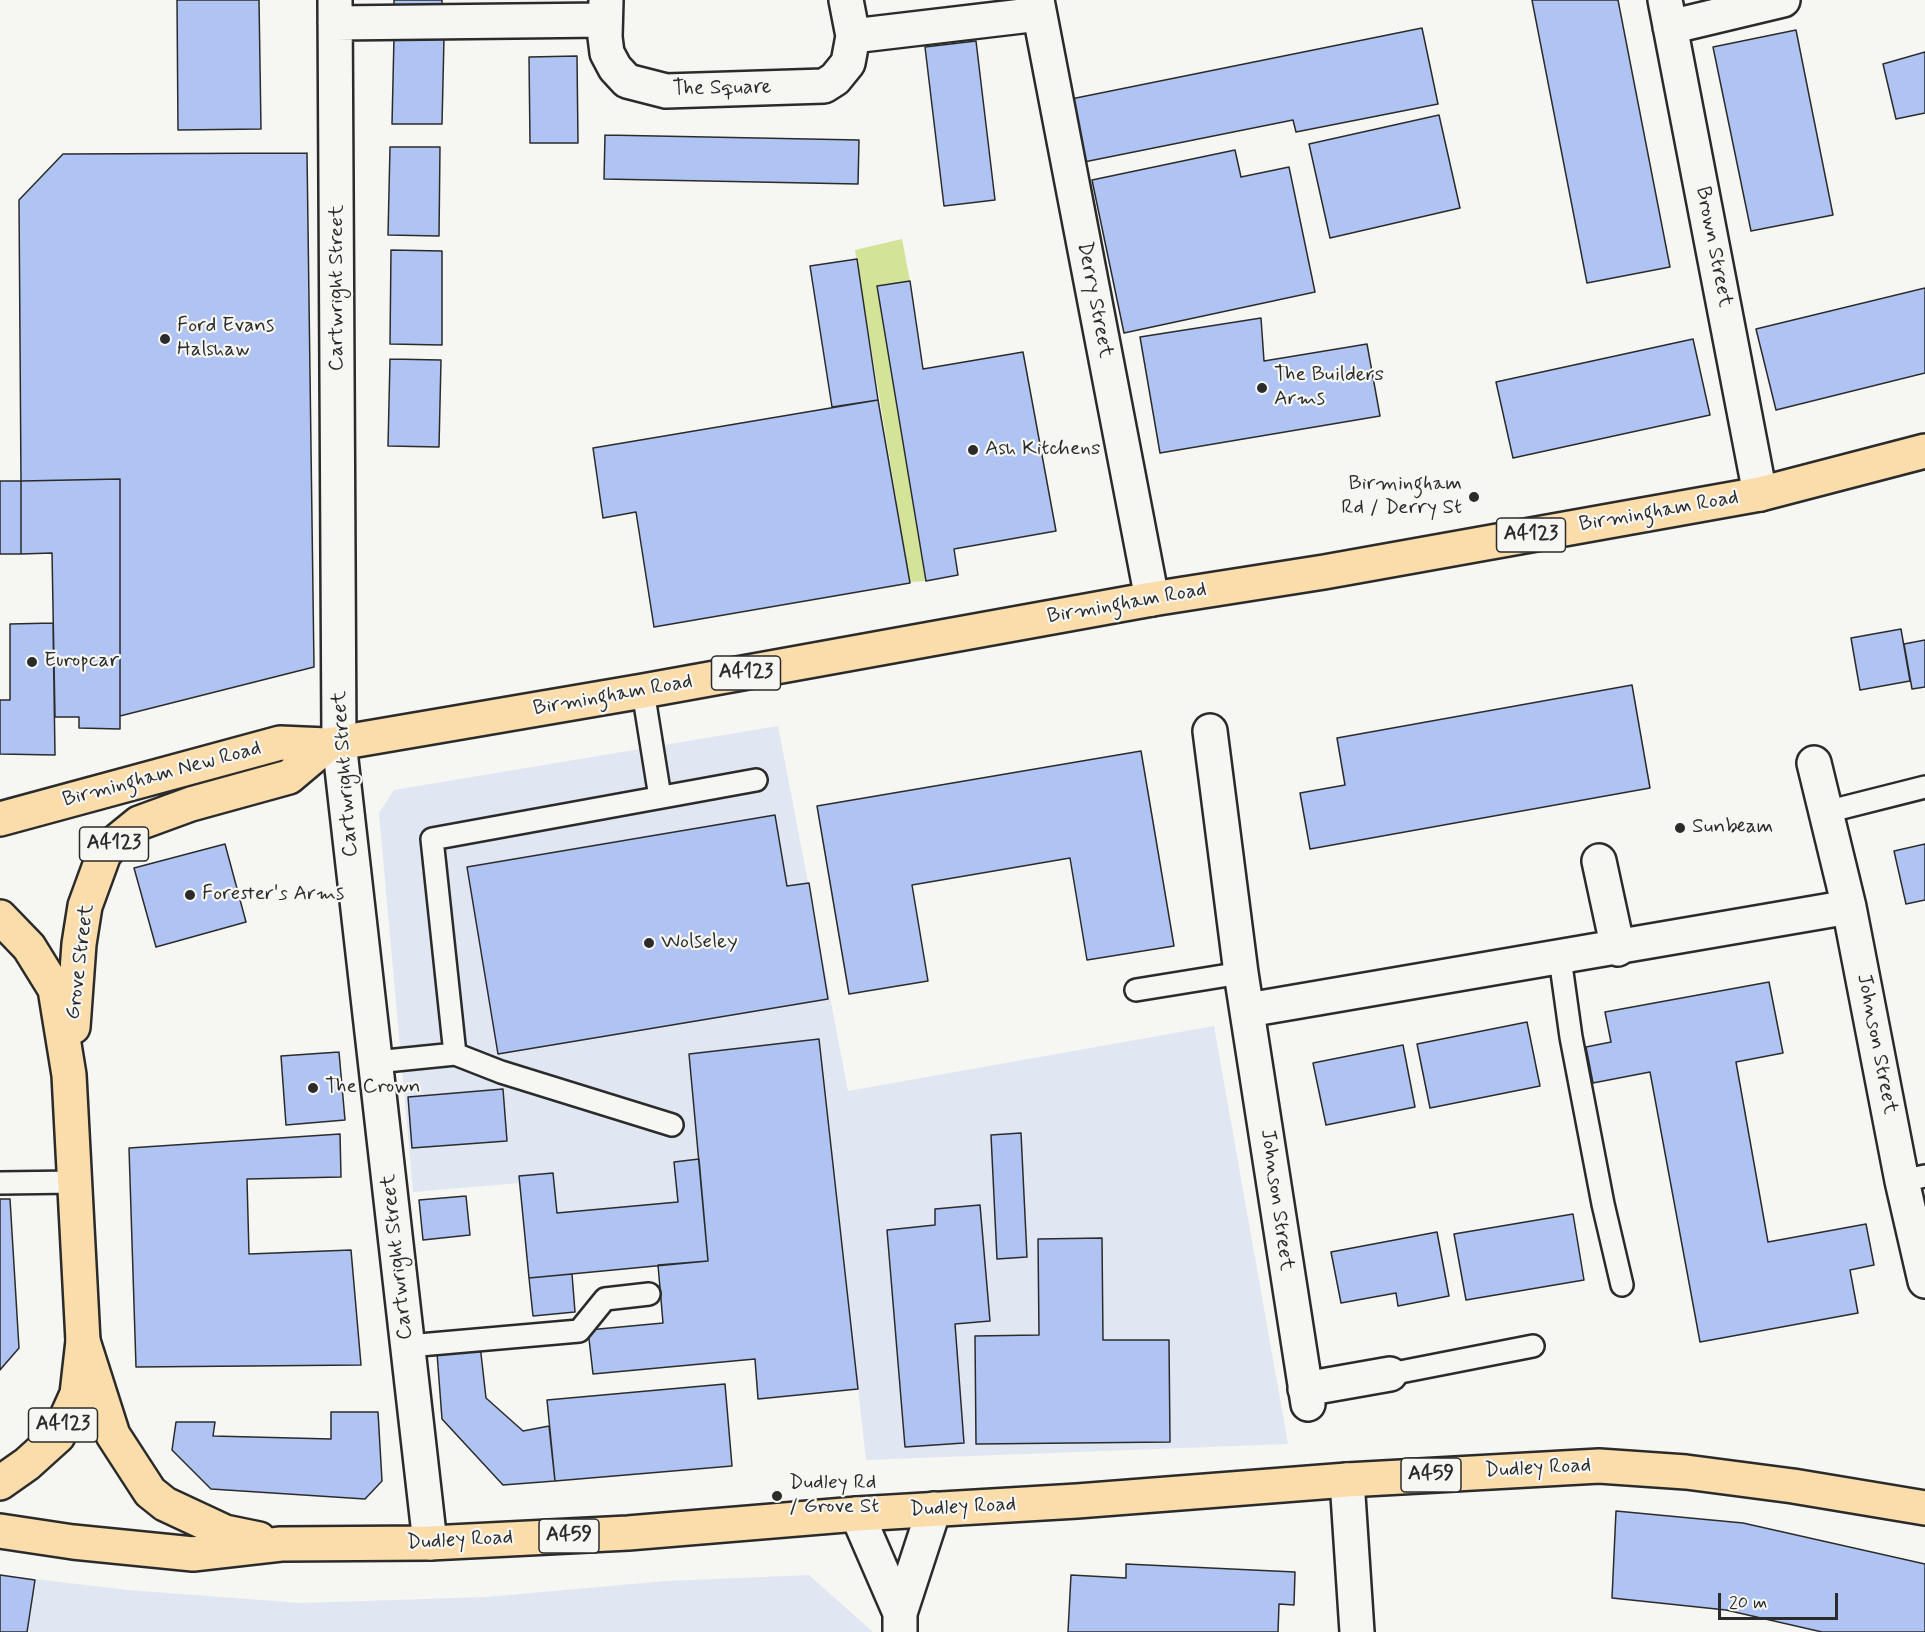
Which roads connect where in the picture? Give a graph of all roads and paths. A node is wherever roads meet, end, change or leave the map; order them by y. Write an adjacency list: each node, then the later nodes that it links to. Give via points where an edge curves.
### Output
1 (846, 0): 7 (street, The Square)
2 (1783, 0): 6 (street)
3 (1038, 7): 7 (street); 10 (street, Derry Street)
4 (605, 10): 5 (street, The Square); 7 (street, The Square, via 607,53 615,69 627,81 666,91 824,86 848,63)
5 (335, 12): 13 (street, Cartwright Street)
6 (1668, 14): 9 (street, Brown Street)
7 (853, 36)
8 (1925, 451): 9 (main road, Birmingham Road / A4123)
9 (1760, 494): 10 (main road, Birmingham Road / A4123)
10 (1152, 599): 11 (main road, Birmingham Road / A4123)
11 (643, 692): 13 (main road, Birmingham Road / A4123); 17 (lane)
12 (1210, 731): 25 (street, Johnson Street)
13 (333, 744): 19 (main road, Birmingham New Road / A4123, via 280,743); 29 (street, Cartwright Street); 30 (main road, Grove Street / A4123, via 289,777 139,823 104,854 85,906 80,935)
14 (1814, 763): 18 (street, Johnson Street)
15 (756, 780): 17 (lane)
16 (1925, 787): 18 (lane)
17 (660, 797): 28 (lane, via 432,838)
18 (1826, 812): 21 (street, Johnson Street)
19 (0, 819)
20 (1599, 861): 23 (street)
21 (1849, 907): 23 (street); 32 (street, Johnson Street)
22 (0, 917): 30 (main road, Grove Street / A4123, via 29,947 55,989)
23 (1618, 949): 24 (street)
24 (1560, 958): 27 (street); 36 (lane, via 1586,1115)
25 (1241, 973): 26 (lane); 27 (street, Johnson Street)
26 (1136, 990)
27 (1248, 1010): 41 (street, Johnson Street, via 1307,1397)
28 (455, 1054): 29 (lane); 31 (lane)
29 (376, 1062): 39 (street, Cartwright Street)
30 (69, 1075): 33 (main road, Grove Street / A4123)
31 (672, 1125)
32 (1914, 1179): 35 (street, Johnson Street)
33 (76, 1182): 34 (lane); 38 (main road, Grove Street / A4123)
34 (0, 1184)
35 (1925, 1281)
36 (1622, 1285)
37 (649, 1294): 39 (lane, via 605,1299 579,1331)
38 (83, 1341): 43 (main road, Grove Street / A4123, via 77,1394 58,1436); 49 (main road, Grove Street / A459, via 112,1435 150,1492 165,1504 225,1532)
39 (408, 1346): 48 (street, Cartwright Street)
40 (1533, 1346): 41 (lane)
41 (1390, 1374)
42 (1347, 1480): 44 (main road, Dudley Road / A459, via 1599,1466 1686,1472); 45 (main road, Dudley Road / A459); 51 (street)
43 (0, 1483)
44 (1925, 1508)
45 (934, 1509): 46 (main road, Dudley Road / A459); 50 (street)
46 (856, 1514): 48 (main road, Dudley Road / A459, via 628,1533); 50 (street)
47 (0, 1531): 49 (main road, Dudley Road / A459, via 193,1554)
48 (430, 1543): 49 (main road, Dudley Road / A459)
49 (281, 1544)
50 (900, 1623)
51 (1357, 1632)

